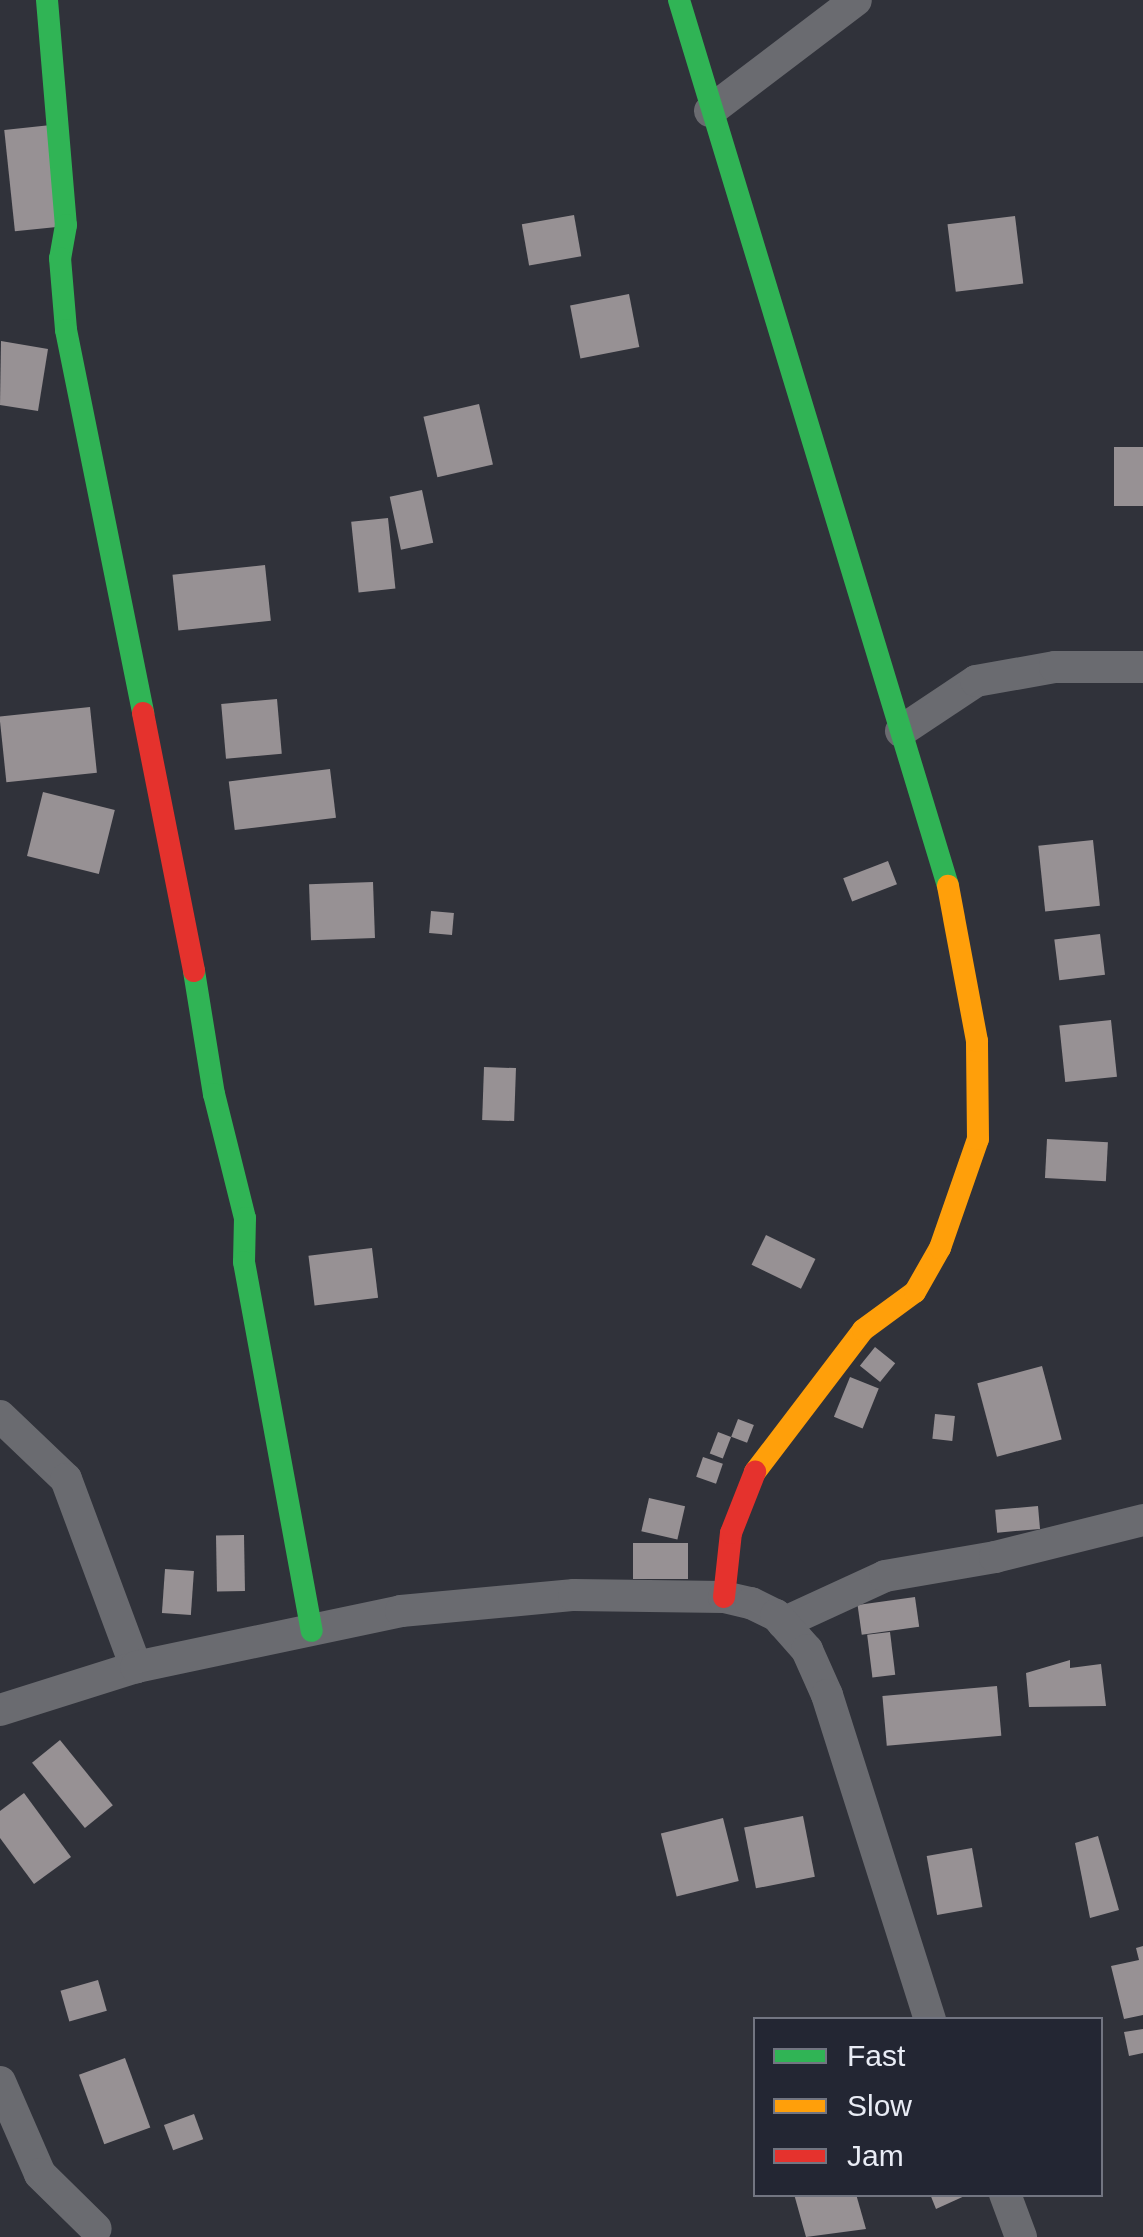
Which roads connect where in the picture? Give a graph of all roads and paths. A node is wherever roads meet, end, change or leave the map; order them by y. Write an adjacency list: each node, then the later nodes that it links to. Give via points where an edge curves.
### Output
1 (47, 0): 11 (street, via 66,225 60,258 66,330 214,1094 245,1218 244,1262)
2 (678, 0): 4 (street)
3 (856, 0): 4 (street)
4 (710, 110): 6 (street)
5 (1143, 667): 6 (street, via 1055,666 976,681)
6 (902, 732): 9 (street, via 945,872 966,980 977,1041 978,1139 940,1248 915,1292 863,1330 749,1480 731,1533)
7 (0, 1416): 12 (street, via 66,1479)
8 (1143, 1520): 10 (street, via 884,1576)
9 (724, 1597): 10 (street, via 764,1609); 11 (street, via 574,1595 401,1611)
10 (783, 1623): 14 (street, via 807,1650 828,1695)
11 (312, 1631): 12 (street)
12 (136, 1666): 13 (street)
13 (0, 1710)
14 (929, 2017)
15 (0, 2082): 17 (street, via 40,2174)
16 (1006, 2197): 18 (street)
17 (96, 2229)
18 (1021, 2237)

